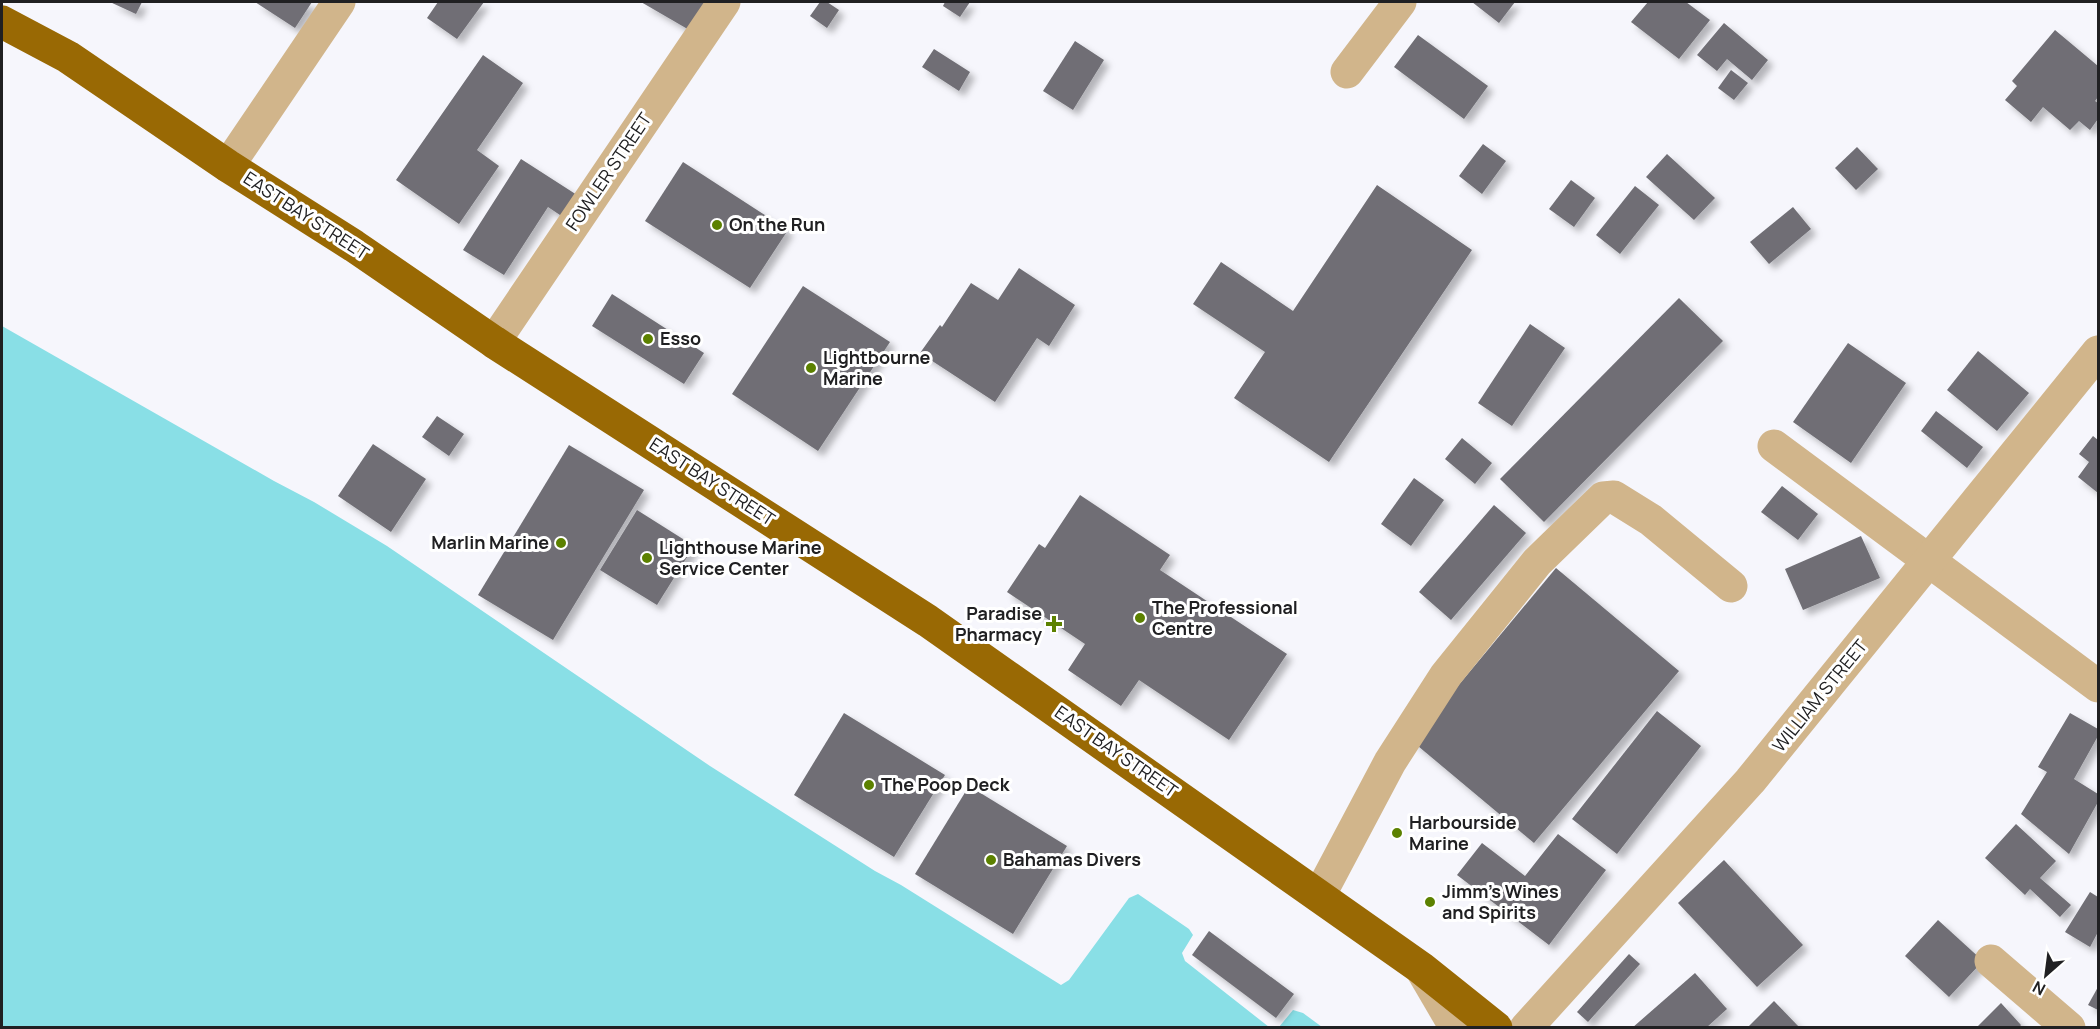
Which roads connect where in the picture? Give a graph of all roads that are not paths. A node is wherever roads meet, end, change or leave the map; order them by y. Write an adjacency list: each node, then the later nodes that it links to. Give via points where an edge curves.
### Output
1 (339, 2): 6 (street)
2 (724, 2): 7 (street, FOWLER STREET)
3 (1400, 2): 5 (street)
4 (2, 22): 6 (highway, EAST BAY STREET, via 68,57)
5 (1347, 72)
6 (228, 166): 7 (highway, EAST BAY STREET)
7 (494, 342): 13 (highway, EAST BAY STREET, via 928,621)
8 (2098, 352): 10 (street, WILLIAM STREET)
9 (1774, 446): 10 (street)
10 (1930, 562): 12 (street); 18 (street, WILLIAM STREET, via 1750,781)
11 (1731, 586): 13 (street, via 1651,520 1614,497 1603,498 1537,562 1446,675 1390,762)
12 (2098, 686)
13 (1319, 896): 15 (highway, EAST BAY STREET)
14 (1991, 961): 19 (street)
15 (1420, 968): 16 (street); 17 (highway, EAST BAY STREET)
16 (1456, 1028)
17 (1496, 1028)
18 (1526, 1028)
19 (2069, 1028)

